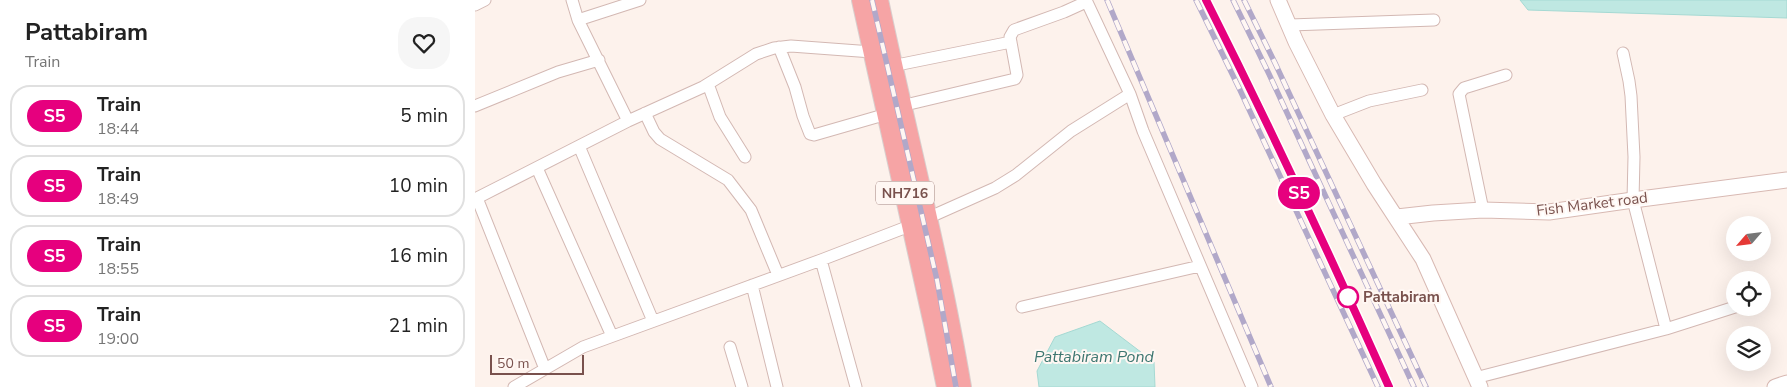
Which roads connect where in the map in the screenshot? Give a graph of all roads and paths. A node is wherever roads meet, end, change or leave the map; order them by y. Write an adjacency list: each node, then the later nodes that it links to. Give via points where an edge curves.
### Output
1 (485, 0): 8 (street)
2 (572, 0): 9 (street)
3 (640, 0): 9 (street)
4 (861, 0): 14 (highway, NH716)
5 (878, 0): 17 (highway, NH716)
6 (1278, 0): 11 (street)
7 (1086, 1): 12 (street, via 1016,28 1011,33); 21 (street)
8 (475, 5)
9 (579, 20): 16 (street)
10 (1435, 20): 11 (street)
11 (1290, 24): 25 (street)
12 (1011, 42): 17 (street); 23 (street, via 1015,79)
13 (779, 47): 14 (street); 19 (street, via 756,54); 23 (street, via 810,134)
14 (872, 52): 23 (highway, NH716)
15 (1623, 53): 32 (street, via 1631,96)
16 (599, 60): 22 (street, via 558,72); 26 (street)
17 (892, 66): 23 (highway, NH716)
18 (1506, 75): 33 (street, via 1464,88 1459,94)
19 (708, 84): 24 (street); 28 (street, via 720,117)
20 (1422, 90): 25 (street, via 1369,101)
21 (1130, 94): 35 (street, via 1071,131 995,188); 37 (street)
22 (475, 106)
23 (894, 110): 35 (highway, NH716)
24 (645, 113): 26 (street); 38 (street, via 660,139 728,180 751,210)
25 (1333, 114): 34 (street)
26 (629, 121): 27 (street)
27 (579, 146): 29 (street); 42 (street)
28 (745, 157)
29 (537, 168): 31 (street); 44 (street)
30 (1787, 180): 32 (street, Fish Market road)
31 (476, 198): 46 (street)
32 (1633, 200): 33 (street, Fish Market road, via 1549,212); 43 (street)
33 (1483, 210): 34 (street, Fish Market road)
34 (1397, 218): 47 (street, via 1423,259)
35 (920, 221): 36 (street); 53 (highway, NH716); 54 (highway, NH716, via 950,320)
36 (821, 260): 38 (street); 52 (street)
37 (1200, 266): 40 (street); 55 (street)
38 (778, 275): 39 (street)
39 (752, 285): 42 (street); 51 (street)
40 (1022, 307)
41 (1726, 310): 43 (street)
42 (653, 321): 44 (street)
43 (1666, 329): 47 (street)
44 (612, 336): 46 (street, via 583,347)
45 (730, 347): 50 (street)
46 (545, 369): 49 (street)
47 (1477, 383)
48 (1787, 383): 56 (street)
49 (514, 387)
50 (742, 387)
51 (777, 387)
52 (855, 387)
53 (947, 387)
54 (961, 387)
55 (1251, 387)
56 (1775, 387)

